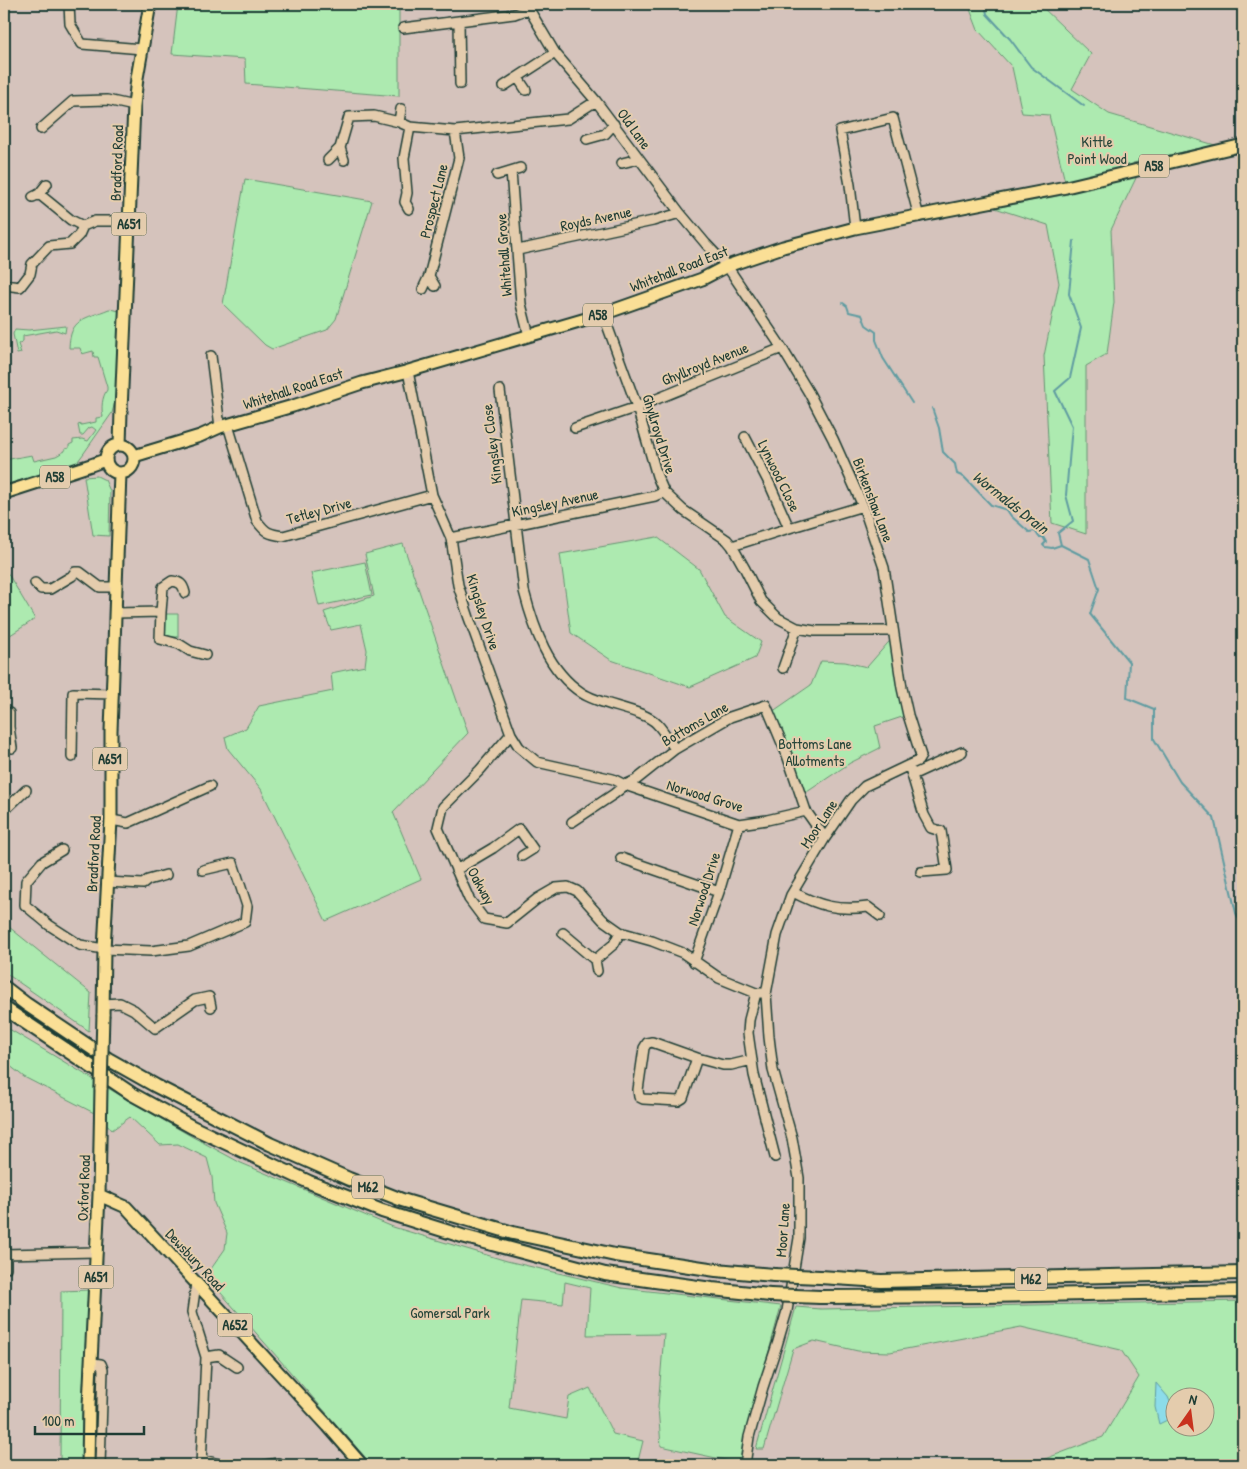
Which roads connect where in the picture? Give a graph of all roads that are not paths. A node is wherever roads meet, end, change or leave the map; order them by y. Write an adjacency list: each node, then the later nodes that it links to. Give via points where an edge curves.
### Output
1 (69, 4): 6 (street, via 70,24 82,44)
2 (150, 4): 6 (main road, Bradford Road / A651)
3 (527, 6): 4 (street, via 514,14); 7 (street, Old Lane)
4 (459, 21): 5 (street); 9 (street)
5 (403, 28)
6 (142, 50): 13 (main road, Bradford Road / A651)
7 (555, 52): 8 (street); 12 (street, Old Lane)
8 (518, 78): 10 (street); 11 (street)
9 (460, 84)
10 (504, 86)
11 (526, 90)
12 (596, 101): 16 (street, Old Lane); 19 (street, via 568,119)
13 (134, 106): 18 (street, via 107,100 72,101); 32 (main road, Bradford Road / A651)
14 (401, 109): 15 (street)
15 (399, 122): 17 (street); 22 (street, via 374,116 349,117)
16 (614, 124): 20 (street, via 605,134); 23 (street, Old Lane)
17 (410, 127): 19 (street); 29 (street, via 404,158 407,193)
18 (41, 129)
19 (455, 131): 37 (street, Prospect Lane, via 459,158)
20 (587, 139)
21 (1243, 145): 31 (main road, Whitehall Road East / A58, via 1066,187)
22 (340, 148): 24 (street); 25 (street)
23 (638, 158): 26 (street); 30 (street, Old Lane)
24 (328, 160)
25 (344, 160)
26 (622, 163)
27 (498, 175): 35 (street, Whitehall Grove, via 515,170)
28 (47, 184): 33 (street, via 36,196)
29 (404, 206)
30 (680, 213): 35 (street, Royds Avenue); 36 (street, Old Lane)
31 (919, 216): 34 (main road, Whitehall Road East / A58); 34 (street, via 893,118 840,131)
32 (130, 221): 33 (street, via 95,221); 51 (main road, Bradford Road / A651)
33 (83, 226): 38 (street, via 70,244 50,246 32,264 30,274 20,286)
34 (855, 228): 36 (main road, Whitehall Road East / A58)
35 (518, 250): 42 (street, Whitehall Grove, via 521,304)
36 (727, 266): 41 (main road, Whitehall Road East / A58, via 702,279); 43 (street, Birkenshaw Lane)
37 (429, 276): 39 (street); 40 (street, Prospect Lane)
38 (4, 285)
39 (435, 286)
40 (423, 289)
41 (603, 314): 42 (main road, Whitehall Road East / A58); 47 (street, Ghyllroyd Drive)
42 (529, 336): 45 (main road, Whitehall Road East / A58)
43 (782, 348): 47 (street, Ghyllroyd Avenue); 58 (street, Birkenshaw Lane, via 834,439)
44 (211, 356): 48 (street, Tetley Drive)
45 (408, 371): 48 (main road, Whitehall Road East / A58); 57 (street, Kingsley Drive)
46 (500, 390): 59 (street, Kingsley Close)
47 (637, 407): 49 (street, Ghyllroyd Avenue); 55 (street, Ghyllroyd Drive)
48 (224, 426): 52 (main road, Whitehall Road East / A58); 57 (street, Tetley Drive, via 257,521 270,534 283,536)
49 (575, 428)
50 (745, 437): 60 (street, Lynwood Close)
51 (120, 445): 52 (main road, via 129,448); 53 (main road, A58, via 111,447)
52 (134, 456): 54 (main road, via 130,469)
53 (105, 460): 54 (main road, via 110,469); 56 (main road, A58)
54 (120, 473): 64 (main road, Bradford Road / A651)
55 (664, 492): 59 (street, Kingsley Avenue); 62 (street, Ghyllroyd Drive)
56 (4, 493)
57 (432, 495): 61 (street, Kingsley Drive)
58 (864, 506): 60 (street); 69 (street, Birkenshaw Lane, via 884,568)
59 (516, 525): 61 (street, Kingsley Avenue); 77 (street, Kingsley Close, via 524,591 531,618 549,659 562,677 582,694 656,723)
60 (789, 528): 62 (street)
61 (451, 538): 75 (street, Kingsley Drive, via 458,585)
62 (732, 546): 68 (street, via 760,601 778,618)
63 (35, 583): 64 (street, via 41,589 50,589 72,576 72,569 100,587)
64 (116, 587): 67 (main road, Bradford Road / A651)
65 (185, 593): 66 (street, via 179,582 166,584)
66 (161, 612): 67 (street); 70 (street, via 160,639)
67 (116, 613): 72 (main road, Bradford Road / A651)
68 (797, 628): 69 (street); 71 (street)
69 (893, 631): 80 (street, Birkenshaw Lane, via 908,715 921,756)
70 (205, 655)
71 (783, 668)
72 (113, 694): 79 (street, via 73,693); 87 (main road, Bradford Road / A651)
73 (9, 713): 74 (street)
74 (6, 726): 76 (street)
75 (511, 734): 82 (street, Kingsley Drive, via 519,747 537,762 613,779); 95 (street, Oakway, via 443,806 438,828)
76 (12, 748)
77 (675, 749): 82 (street, Bottoms Lane); 86 (street, Bottoms Lane, via 730,717 766,705)
78 (962, 752): 81 (street)
79 (72, 757)
80 (909, 765): 81 (street); 90 (street, Moor Lane, via 866,786 851,800)
81 (912, 775): 96 (street, via 924,815 932,828 941,831 947,870)
82 (625, 785): 88 (street, Bottoms Lane); 89 (street, Norwood Grove)
83 (210, 786): 87 (street, via 128,823)
84 (26, 790): 85 (street)
85 (4, 811)
86 (806, 811): 89 (street, Norwood Grove); 90 (street, Bottoms Lane)
87 (111, 820): 98 (main road, Bradford Road / A651)
88 (572, 822)
89 (739, 824): 99 (street, Norwood Drive)
90 (825, 838): 100 (street, Moor Lane)
91 (62, 850): 104 (street, via 42,862 26,881 25,905 80,945)
92 (522, 856): 95 (street, via 533,849 523,826)
93 (621, 858): 99 (street)
94 (203, 870): 104 (street, via 236,860 247,906 244,922 188,946 151,951)
95 (456, 870): 102 (street, Oakway, via 469,899 484,919 507,923 537,899 556,888 568,887 577,891)
96 (921, 872)
97 (166, 875): 98 (street, via 143,884)
98 (107, 882): 104 (main road, Bradford Road / A651)
99 (719, 892): 106 (street, Norwood Drive)
100 (793, 892): 101 (street, via 827,907 868,907); 110 (street, Moor Lane, via 777,934)
101 (880, 916)
102 (620, 932): 105 (street, via 614,944); 106 (street, via 652,940 683,953)
103 (563, 933): 105 (street)
104 (104, 949): 113 (main road, Bradford Road / A651)
105 (595, 960): 107 (street)
106 (694, 962): 109 (street, via 719,978)
107 (597, 971)
108 (4, 987): 121 (highway, M62, bridge, via 108,1059 270,1144 402,1200 513,1233 615,1256 716,1270 881,1281)
109 (756, 993): 110 (street); 115 (street, via 748,1033)
110 (766, 994): 134 (street, Moor Lane, via 773,1070 792,1138 799,1178 799,1238 787,1311 758,1404)
111 (211, 1007): 113 (street, via 209,997 195,1000 155,1028 120,1003)
112 (4, 1008): 123 (highway, M62, bridge, via 132,1094 192,1127 309,1182 382,1211 489,1244 605,1274 712,1289 820,1297)
113 (103, 1009): 117 (main road, Oxford Road / A651, bridge)
114 (697, 1058): 114 (street, via 683,1098 678,1101 639,1096 647,1043); 115 (street, via 723,1065)
115 (752, 1060): 116 (street)
116 (775, 1158)
117 (99, 1195): 118 (main road, Oxford Road / A651); 122 (main road, Dewsbury Road / A652, via 126,1207)
118 (97, 1252): 119 (street); 125 (main road, Oxford Road / A651)
119 (5, 1254): 120 (street)
120 (6, 1268)
121 (1243, 1273)
122 (196, 1283): 124 (street, via 192,1312); 133 (main road, Dewsbury Road / A652)
123 (1243, 1291)
124 (206, 1357): 126 (street, via 219,1355); 127 (street)
125 (92, 1363): 129 (main road, Oxford Road / A651); 130 (street, via 101,1364 103,1369)
126 (237, 1367)
127 (202, 1463): 131 (street)
128 (278, 1464): 132 (street)
129 (88, 1465)
130 (100, 1465)
131 (225, 1465)
132 (266, 1465)
133 (362, 1465)
134 (745, 1465)

